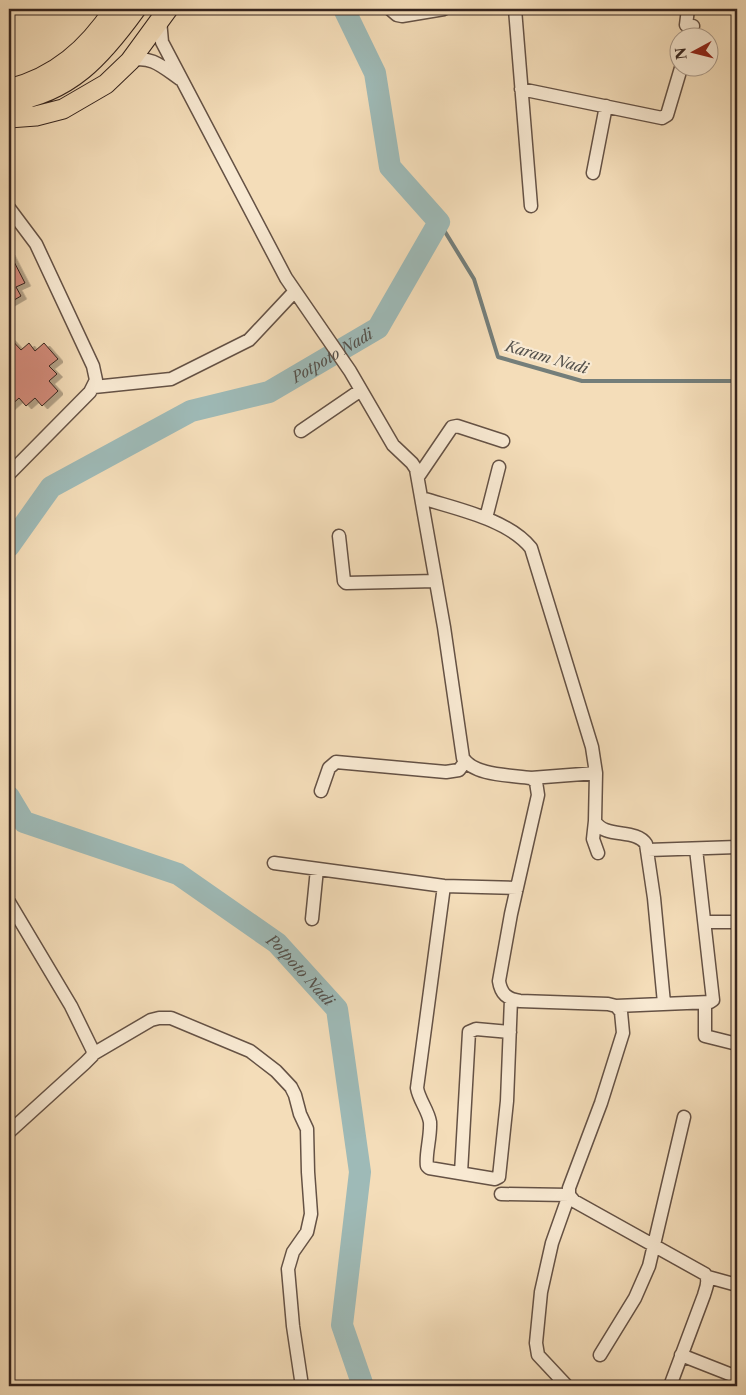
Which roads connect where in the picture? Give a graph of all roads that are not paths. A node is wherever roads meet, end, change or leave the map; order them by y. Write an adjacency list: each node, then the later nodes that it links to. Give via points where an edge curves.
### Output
1 (114, 9): 12 (main road, via 89,42 70,59 38,80)
2 (136, 9): 14 (main road, via 102,52 83,70 47,91)
3 (390, 9): 4 (street, via 402,16)
4 (444, 9)
5 (514, 9): 13 (street)
6 (688, 9): 8 (street)
7 (164, 14): 9 (main road); 11 (street, via 162,42)
8 (689, 28)
9 (130, 61): 11 (street, via 150,60); 16 (main road, via 106,84 63,109)
10 (678, 78): 15 (street, via 665,117)
11 (182, 80): 20 (street)
12 (9, 89)
13 (521, 89): 15 (street); 18 (street)
14 (9, 102)
15 (606, 106): 17 (street)
16 (9, 118)
17 (592, 173)
18 (531, 206)
19 (9, 208): 21 (street, via 36,244 55,284 93,366)
20 (295, 292): 21 (street, via 250,340 171,379); 22 (street)
21 (94, 387): 26 (street)
22 (361, 390): 23 (street); 27 (street, via 393,445 414,466)
23 (301, 431)
24 (503, 441): 27 (street, via 452,427)
25 (499, 467): 29 (street)
26 (9, 474)
27 (418, 478): 28 (street)
28 (422, 498): 29 (street); 31 (street)
29 (486, 518): 33 (street, via 525,542 534,553 592,747)
30 (339, 536): 31 (street, via 346,583)
31 (436, 581): 32 (street)
32 (465, 762): 34 (street, via 480,770); 35 (street, via 458,770 446,772 336,762 329,768)
33 (596, 773): 34 (street); 36 (street)
34 (531, 778): 44 (street, via 536,782 538,794)
35 (321, 790)
36 (596, 821): 39 (street, via 601,828 643,840); 40 (street, via 593,839)
37 (737, 847): 38 (street)
38 (696, 848): 39 (street); 47 (street)
39 (648, 850): 50 (street)
40 (598, 853)
41 (274, 863): 42 (street)
42 (317, 869): 43 (street); 46 (street)
43 (444, 886): 44 (street); 58 (street, via 417,1088 430,1124 427,1166)
44 (517, 888): 49 (street, via 499,981 500,989)
45 (9, 902): 55 (street, via 71,1006)
46 (312, 919)
47 (705, 922): 48 (street); 51 (street, via 714,997)
48 (737, 922)
49 (511, 999): 52 (street); 53 (street)
50 (664, 1003): 51 (street); 52 (street)
51 (705, 1003): 54 (street, via 705,1036)
52 (616, 1006): 60 (street, via 621,1012 623,1033)
53 (510, 1032): 58 (street, via 500,1175 495,1179); 58 (street, via 476,1029 469,1032)
54 (737, 1044)
55 (93, 1051): 57 (street); 67 (street, via 151,1020 171,1018 250,1051 270,1065 293,1091 307,1129 311,1214 307,1232 293,1252 288,1269)
56 (684, 1116): 61 (street)
57 (9, 1132)
58 (464, 1177)
59 (500, 1194): 60 (street)
60 (569, 1195): 61 (street, via 574,1201); 68 (street, via 552,1243 541,1292 536,1343 538,1355)
61 (653, 1245): 62 (street); 64 (street, via 649,1266 635,1298)
62 (708, 1277): 63 (street); 65 (street)
63 (737, 1285)
64 (600, 1355)
65 (681, 1355): 66 (street); 69 (street)
66 (737, 1377)
67 (302, 1386)
68 (567, 1386)
69 (670, 1386)

